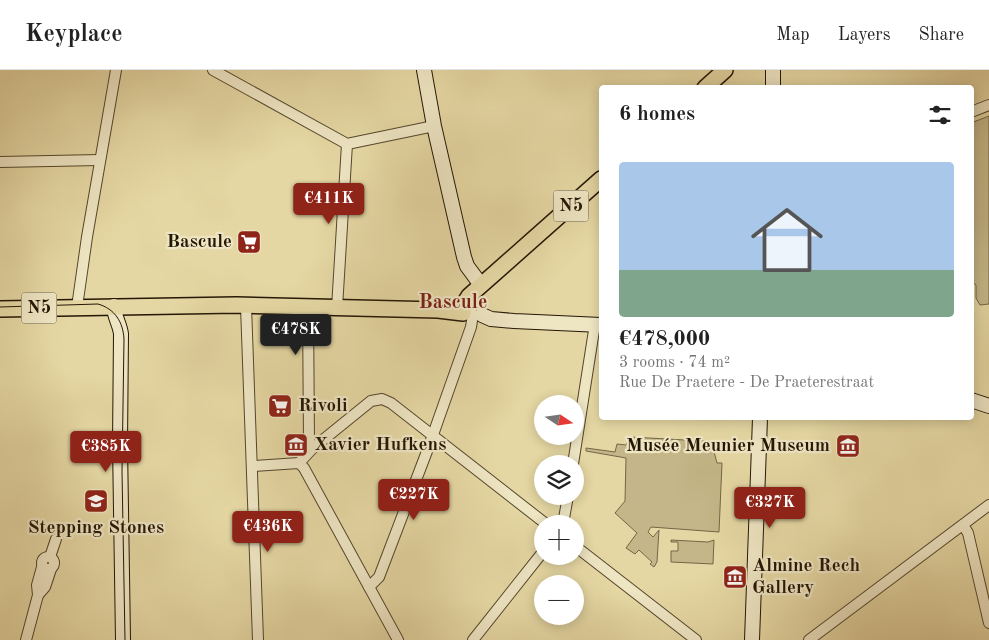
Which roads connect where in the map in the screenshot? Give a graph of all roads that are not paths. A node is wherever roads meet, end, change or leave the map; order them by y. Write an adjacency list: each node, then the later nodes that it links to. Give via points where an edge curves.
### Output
1 (116, 70): 12 (street)
2 (213, 70): 11 (street)
3 (424, 70): 10 (main road)
4 (725, 70): 6 (main road)
5 (773, 70): 7 (main road)
6 (708, 85)
7 (773, 85)
8 (989, 105): 9 (street)
9 (974, 111)
10 (434, 126): 11 (street); 15 (main road, via 467,266)
11 (347, 144): 20 (street)
12 (100, 160): 13 (street); 18 (street)
13 (0, 162)
14 (599, 181): 15 (main road, N5)
15 (481, 285): 22 (main road, N5, via 464,304)
16 (114, 306): 17 (main road, N5); 18 (main road, N5); 41 (main road, via 114,317 121,334)
17 (246, 306): 19 (main road, N5); 31 (street)
18 (77, 307): 21 (main road, N5)
19 (308, 307): 20 (main road, N5); 28 (street, via 309,443)
20 (336, 308): 22 (main road, N5)
21 (0, 309)
22 (473, 314): 23 (main road, via 492,312 514,315 523,320); 27 (street, via 472,327)
23 (598, 325): 29 (street)
24 (974, 401): 25 (main road)
25 (989, 406)
26 (760, 420): 46 (main road)
27 (432, 436): 28 (street, via 387,400 376,399); 33 (street); 38 (street, via 379,577)
28 (313, 448): 30 (street)
29 (575, 455)
30 (299, 463): 31 (street); 38 (street)
31 (253, 466): 42 (street)
32 (989, 505): 34 (street)
33 (534, 515)
34 (963, 525): 39 (street, via 968,533); 47 (street)
35 (56, 539): 40 (street, via 50,557 43,559 46,568 37,585 38,595)
36 (584, 553): 45 (street)
37 (534, 563): 44 (street)
38 (369, 587): 43 (street)
39 (989, 623)
40 (26, 640)
41 (123, 640)
42 (258, 640)
43 (398, 640)
44 (473, 640)
45 (696, 640)
46 (752, 640)
47 (809, 640)

